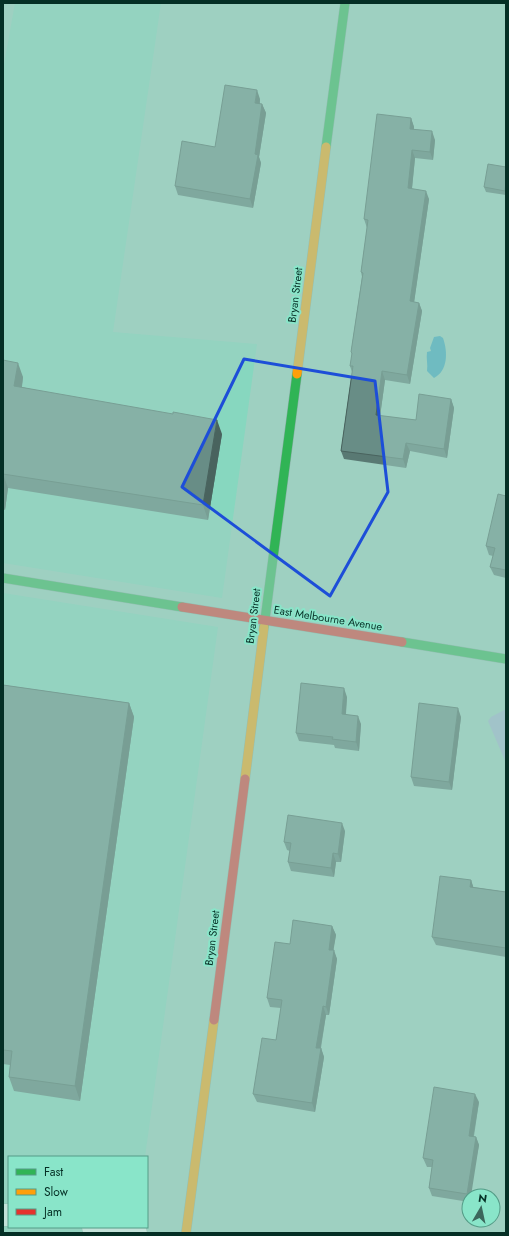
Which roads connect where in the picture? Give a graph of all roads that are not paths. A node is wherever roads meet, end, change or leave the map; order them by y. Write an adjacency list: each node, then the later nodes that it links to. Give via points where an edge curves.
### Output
1 (345, 3): 3 (street, Bryan Street)
2 (3, 578): 3 (street, East Melbourne Avenue)
3 (264, 620): 4 (street, East Melbourne Avenue); 7 (street, Bryan Street)
4 (506, 659)
5 (100, 1228): 6 (street)
6 (136, 1233)
7 (186, 1233)

